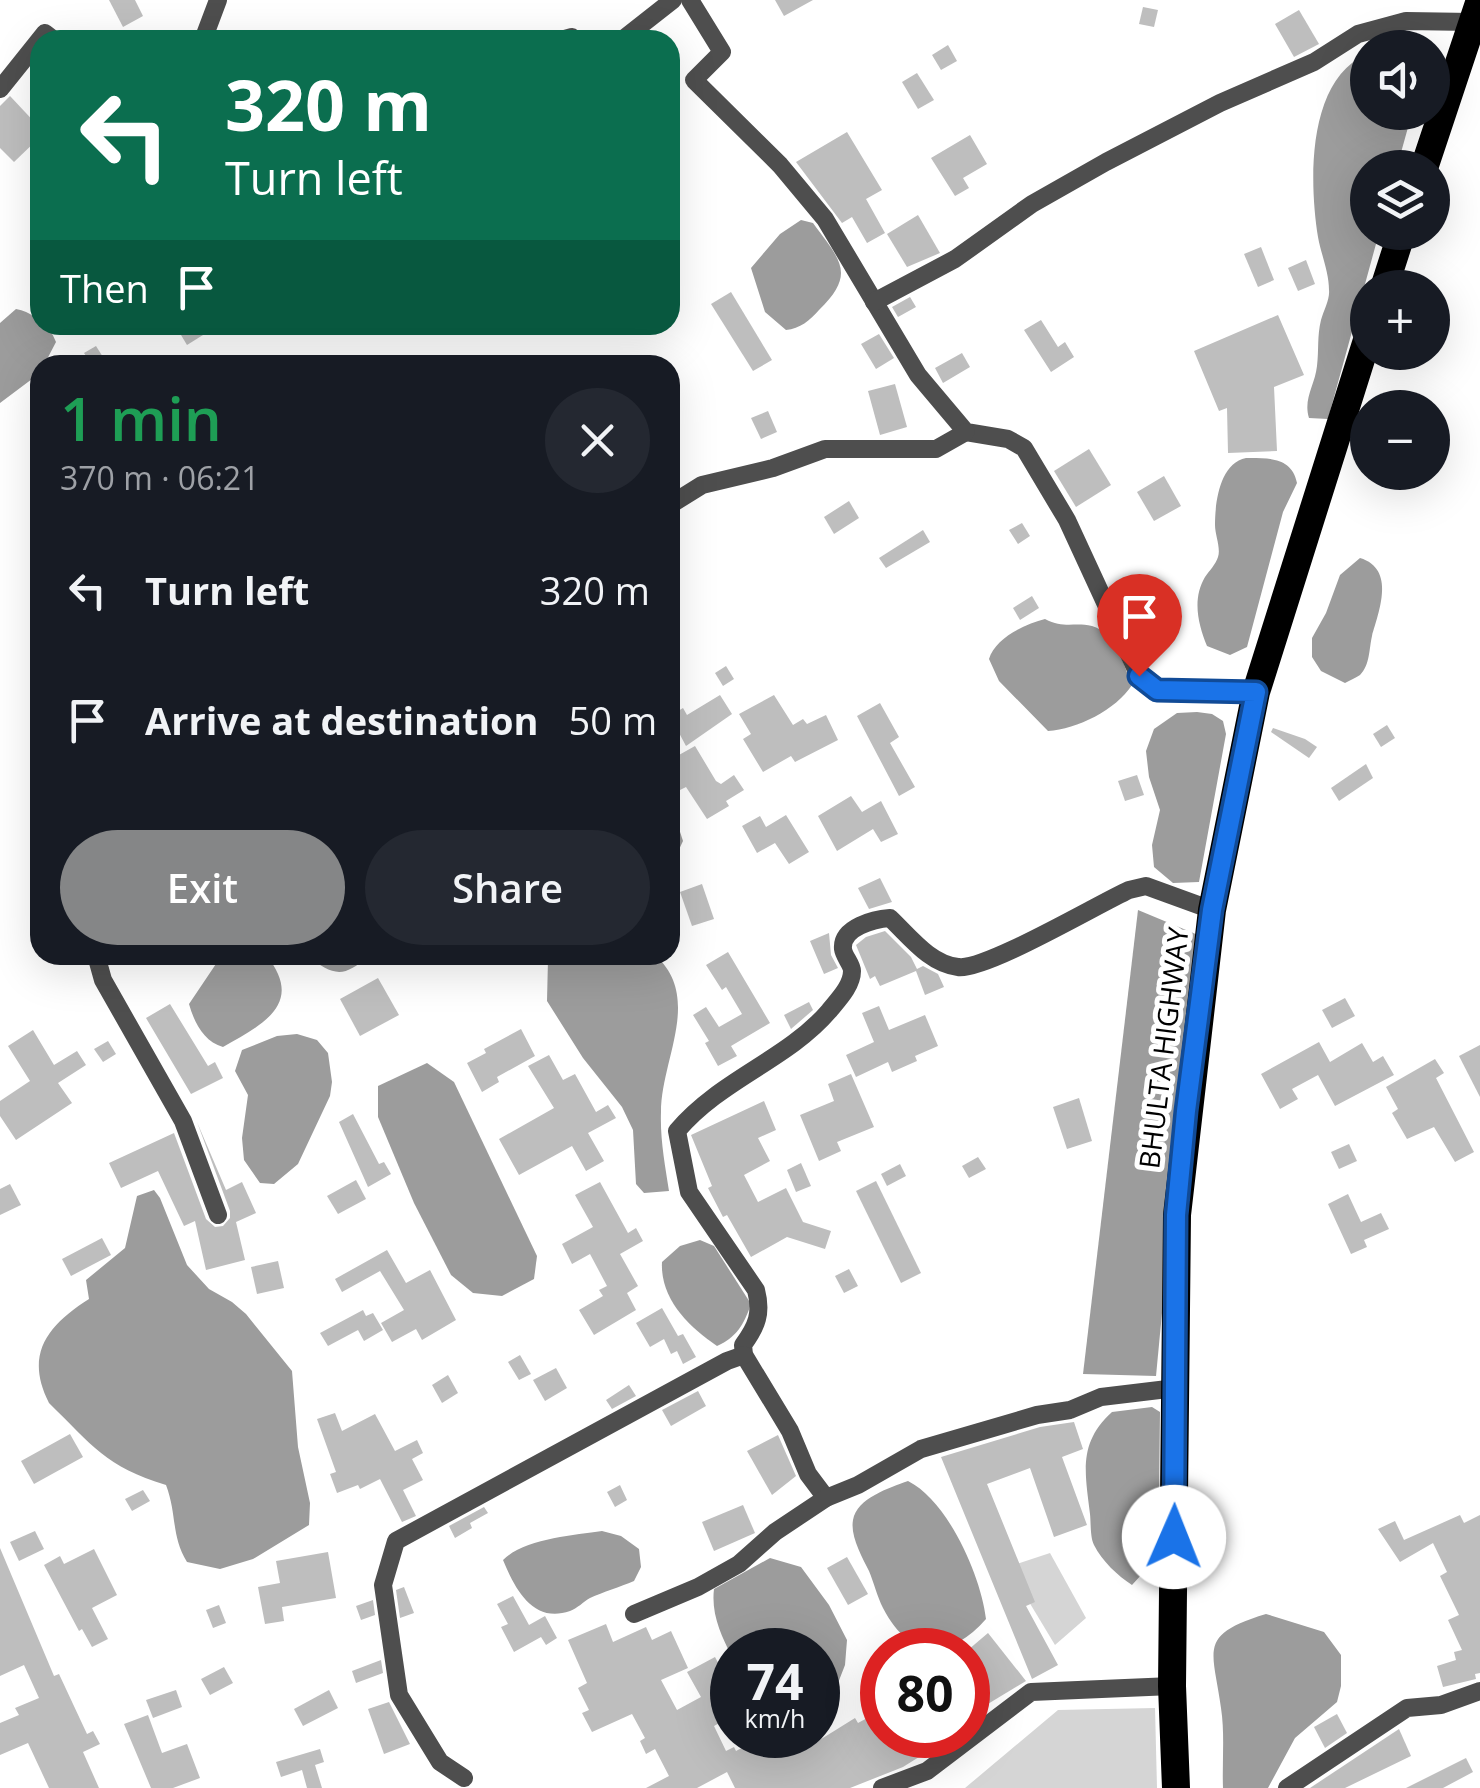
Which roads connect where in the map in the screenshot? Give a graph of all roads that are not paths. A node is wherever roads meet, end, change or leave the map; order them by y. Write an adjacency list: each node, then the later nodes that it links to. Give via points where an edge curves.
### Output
1 (218, 0): 5 (street)
2 (674, 0): 6 (street)
3 (690, 0): 10 (street, via 722,52 694,80 824,218)
4 (1476, 11): 9 (highway); 10 (street, via 1358,34 1059,188 955,259)
5 (207, 30)
6 (635, 30)
7 (30, 53): 8 (street)
8 (0, 90)
9 (1430, 150)
10 (874, 302): 12 (street, via 918,376)
11 (1358, 370): 14 (highway, BHULTA HIGHWAY)
12 (966, 432): 13 (street, via 936,449 824,450 702,485); 14 (street, via 1008,438 1024,448 1067,520 1139,676 1157,690)
13 (680, 498)
14 (1256, 692): 15 (highway, BHULTA HIGHWAY)
15 (1212, 910): 18 (street, via 1146,886 1128,890 965,968 929,956 890,918 856,928 843,948 852,971 844,994 823,1018 699,1105 677,1131 689,1192 756,1290 761,1309 742,1345); 19 (highway, BHULTA HIGHWAY, via 1176,1215)
16 (99, 965): 17 (street, via 182,1120)
17 (218, 1215)
18 (744, 1355): 20 (street); 24 (street, via 396,1541 383,1585 399,1694 440,1762)
19 (1176, 1388): 20 (street, via 1100,1398 921,1449); 22 (highway, BHULTA HIGHWAY)
20 (826, 1498): 21 (street, via 740,1564)
21 (634, 1614)
22 (1172, 1686): 25 (street, via 1031,1692 927,1771); 26 (highway, BHULTA HIGHWAY)
23 (1480, 1691): 27 (street, via 1407,1708)
24 (464, 1778)
25 (894, 1787)
26 (1176, 1788)
27 (1287, 1788)

